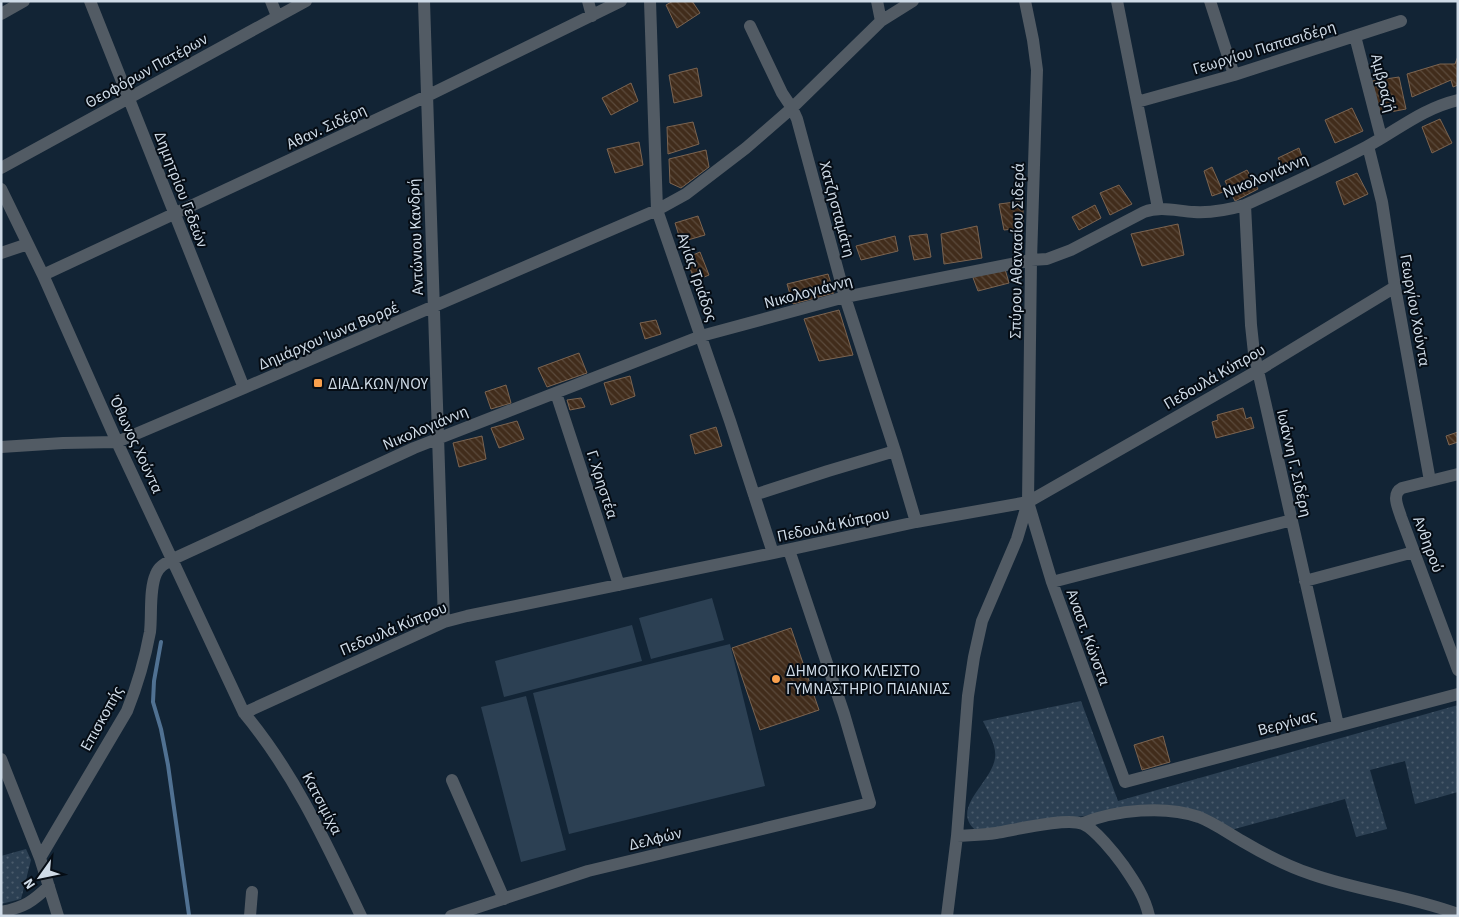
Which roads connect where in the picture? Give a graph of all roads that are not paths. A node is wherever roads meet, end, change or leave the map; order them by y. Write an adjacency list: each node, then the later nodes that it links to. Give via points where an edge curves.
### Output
1 (24, 1): 14 (street)
2 (90, 1): 23 (street, Δημητρίου Γεδεών)
3 (271, 1): 15 (street)
4 (306, 1): 15 (street, Θεοφόρων Πατέρων)
5 (424, 1): 22 (street, Αντώνιου Κανδρή)
6 (588, 1): 16 (street)
7 (621, 1): 16 (street, Αθαν. Σιδέρη)
8 (650, 1): 33 (street, Αγίας Τριάδος)
9 (877, 1): 17 (street)
10 (913, 1): 17 (street, Δημάρχου Ίωνα Βορρέ)
11 (1025, 1): 37 (street, Σπύρου Αθανασίου Σιδερά, via 1037,70)
12 (1116, 1): 25 (street)
13 (1210, 1): 21 (street)
14 (1, 14)
15 (277, 16): 23 (street, Θεοφόρων Πατέρων)
16 (592, 16): 22 (street, Αθαν. Σιδέρη)
17 (881, 21): 26 (street, Δημάρχου Ίωνα Βορρέ)
18 (1401, 21): 20 (street, Γεωργίου Παπασιδέρη)
19 (750, 26): 26 (street, Χατζησταμάτη)
20 (1355, 36): 21 (street, Γεωργίου Παπασιδέρη); 27 (street, Αμβραζή)
21 (1234, 75): 25 (street, Γεωργίου Παπασιδέρη)
22 (427, 96): 34 (street, Αθαν. Σιδέρη); 41 (street, Αντώνιου Κανδρή)
23 (129, 98): 29 (street, Θεοφόρων Πατέρων); 34 (street, Δημητρίου Γεδεών)
24 (1458, 100): 27 (street, Νικολογιάννη, via 1420,113)
25 (1137, 102): 32 (street)
26 (792, 108): 33 (street, Δημάρχου Ίωνα Βορρέ, via 686,194); 40 (street, Χατζησταμάτη)
27 (1381, 137): 28 (street, Νικολογιάννη)
28 (1368, 146): 31 (street, Νικολογιάννη); 39 (street, Γεωργίου Χούντα, via 1380,193)
29 (1, 168)
30 (1, 189): 35 (street, Όθωνος Χούντα)
31 (1245, 205): 32 (street, Νικολογιάννη, via 1211,212); 43 (street, Ιωάννη Γ. Σιδέρη, via 1251,325)
32 (1158, 208): 37 (street, Νικολογιάννη, via 1144,212 1072,250 1047,259)
33 (658, 210): 41 (street, Δημάρχου Ίωνα Βορρέ); 42 (street, Αγίας Τριάδος)
34 (175, 215): 38 (street, Αθαν. Σιδέρη); 44 (street, Δημητρίου Γεδεών)
35 (28, 244): 36 (street); 38 (street, Όθωνος Χούντα)
36 (1, 252)
37 (1031, 260): 40 (street, Νικολογιάννη); 53 (street, Σπύρου Αθανασίου Σιδερά)
38 (43, 275): 47 (street, Όθωνος Χούντα)
39 (1395, 288): 43 (street, Πεδουλά Κύπρου); 51 (street, Γεωργίου Χούντα)
40 (845, 297): 42 (street, Νικολογιάννη); 49 (street, Χατζησταμάτη)
41 (434, 307): 44 (street, Δημάρχου Ίωνα Βορρέ); 46 (street, Αντώνιου Κανδρή)
42 (701, 336): 45 (street, Νικολογιάννη); 52 (street, Αγίας Τριάδος)
43 (1257, 370): 53 (street, Πεδουλά Κύπρου); 54 (street, Ιωάννη Γ. Σιδέρη)
44 (244, 388): 47 (street, Δημάρχου Ίωνα Βορρέ)
45 (556, 393): 46 (street, Νικολογιάννη); 62 (street, Γ. Χρηστέα)
46 (438, 438): 59 (street, Νικολογιάννη); 63 (street, Αντώνιου Κανδρή)
47 (117, 442): 48 (street, Δημάρχου Ίωνα Βορρέ); 59 (street, Όθωνος Χούντα)
48 (1, 447)
49 (895, 452): 52 (street); 55 (street, Χατζησταμάτη)
50 (1458, 474): 51 (street)
51 (1430, 481): 57 (street, Ανθηρού, via 1402,488 1396,495)
52 (754, 495): 58 (street, Αγίας Τριάδος)
53 (1028, 502): 55 (street, Πεδουλά Κύπρου); 61 (street, Αναστ. Κώνστα); 72 (street, via 1017,539 982,621 974,657)
54 (1292, 520): 60 (street, Ιωάννη Γ. Σιδέρη); 61 (street)
55 (916, 522): 56 (street, Πεδουλά Κύπρου)
56 (789, 550): 58 (street, Πεδουλά Κύπρου); 76 (street, Δελφών, via 870,803 588,871)
57 (1414, 552): 60 (street); 64 (street, Ανθηρού)
58 (773, 553): 62 (street, Πεδουλά Κύπρου)
59 (173, 559): 66 (street, Όθωνος Χούντα); 73 (street, Επισκοπής, via 156,572 146,653 127,711)
60 (1305, 581): 67 (street, Ιωάννη Γ. Σιδέρη)
61 (1052, 582): 70 (street, Αναστ. Κώνστα)
62 (619, 585): 63 (street, Πεδουλά Κύπρου)
63 (444, 622): 66 (street, Πεδουλά Κύπρου)
64 (1458, 670)
65 (1458, 694): 67 (street, Βεργίνας)
66 (244, 713): 81 (street, Κατσιμίχα, via 302,796)
67 (1338, 726): 70 (street, Βεργίνας)
68 (1, 759): 73 (street)
69 (452, 780): 76 (street)
70 (1125, 782)
71 (1083, 823): 72 (street, via 1064,821); 78 (street, via 1128,813 1178,812 1200,818 1309,874); 84 (street, via 1117,856 1136,884)
72 (957, 836): 83 (street)
73 (40, 858): 74 (street)
74 (49, 886): 77 (street, via 18,909); 79 (street)
75 (252, 892): 80 (street)
76 (504, 899): 82 (street, Δελφών)
77 (1, 912)
78 (1458, 914)
79 (58, 916)
80 (250, 916)
81 (362, 916)
82 (451, 916)
83 (947, 916)
84 (1149, 916)

